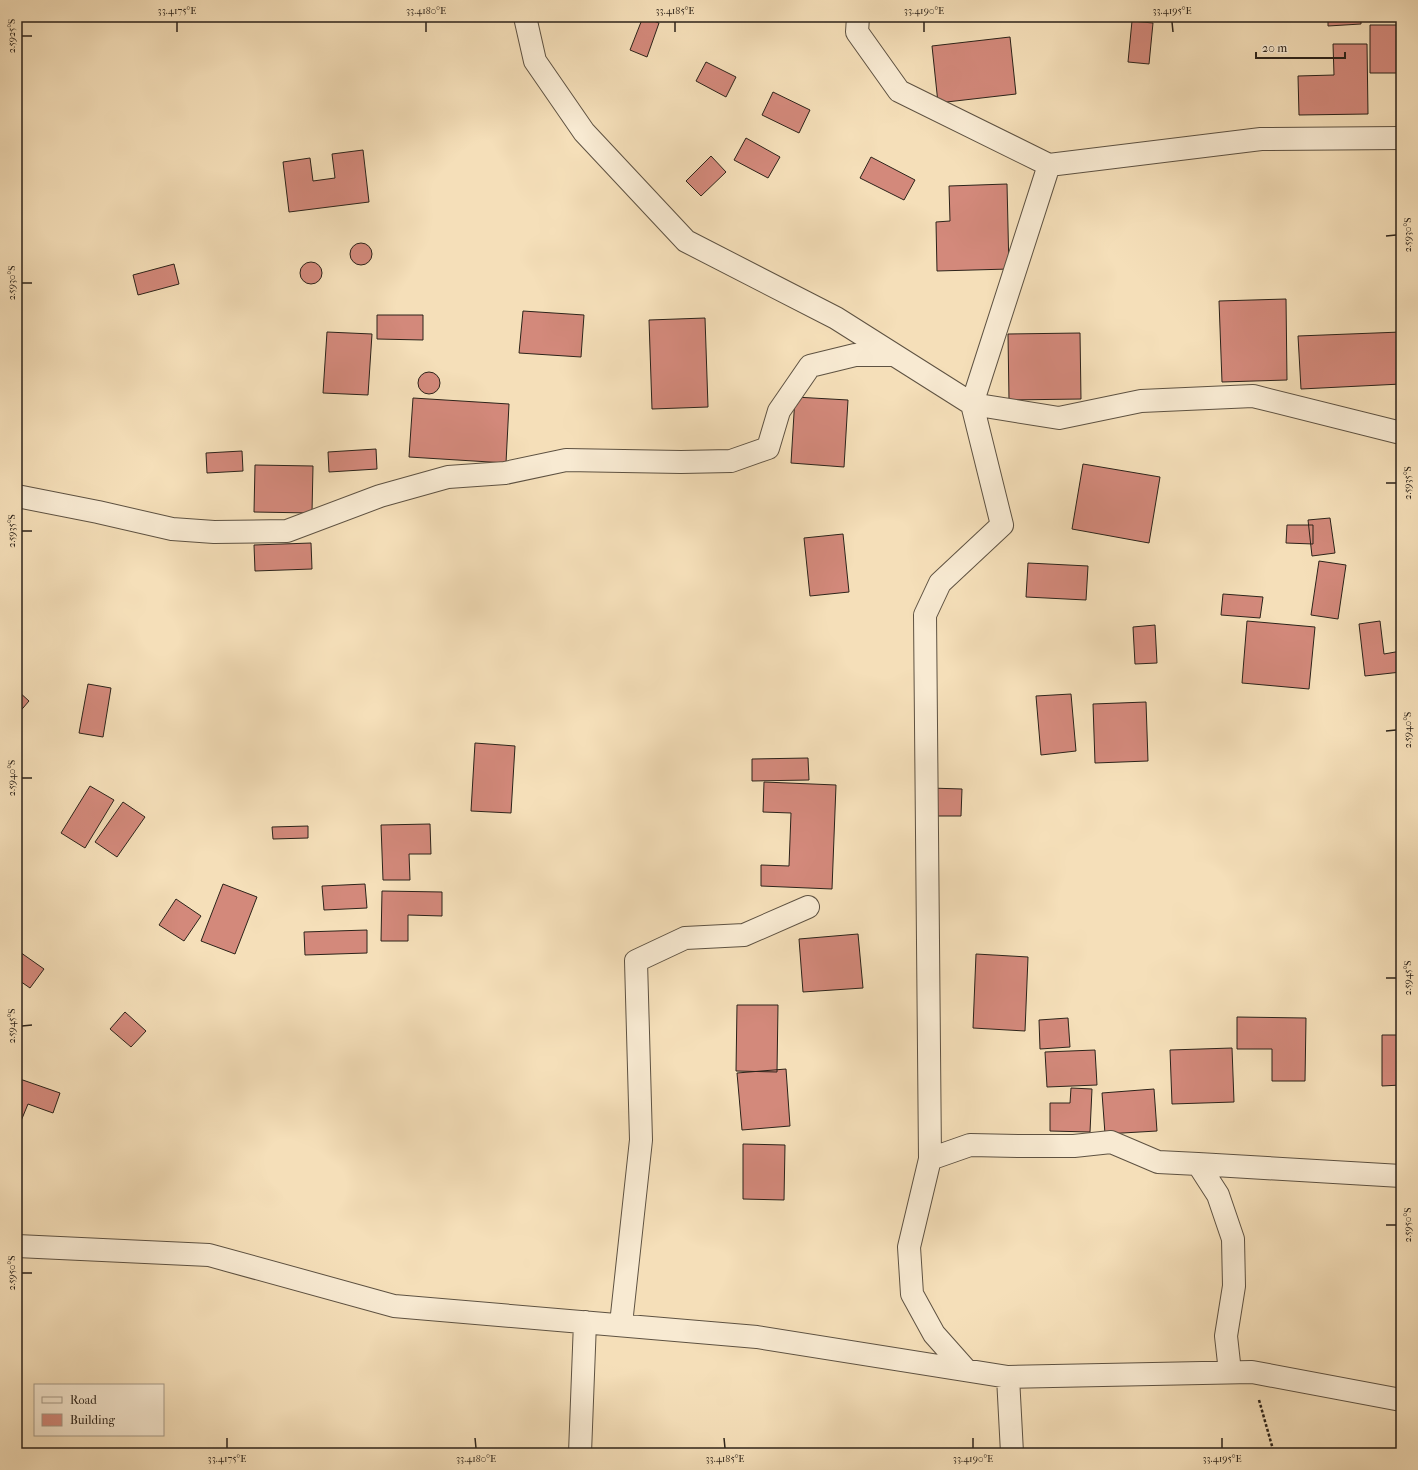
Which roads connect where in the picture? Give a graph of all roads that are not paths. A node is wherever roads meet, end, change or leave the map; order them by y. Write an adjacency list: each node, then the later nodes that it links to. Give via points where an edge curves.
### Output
1 (525, 17): 5 (street, via 535,61 584,132 686,242 836,318)
2 (858, 17): 4 (street, via 857,32 899,91)
3 (1401, 138): 4 (street, via 1261,139)
4 (1048, 166): 6 (street)
5 (894, 355): 6 (street); 8 (street, via 855,355 810,366 779,411 768,448 731,461 566,460 505,473 448,477 380,496 287,531 214,532 172,529)
6 (972, 404): 7 (street, via 1059,418 1141,401 1253,396); 10 (street, via 1002,525 940,583 925,615)
7 (1401, 433)
8 (17, 496)
9 (808, 907): 15 (street, via 744,935 685,938 636,961 641,1140)
10 (930, 1159): 11 (street, via 970,1144 1074,1146 1111,1142 1158,1162); 16 (street, via 909,1247 912,1294 934,1334)
11 (1198, 1164): 12 (street); 17 (street, via 1218,1195 1233,1239 1234,1286 1226,1336)
12 (1401, 1176)
13 (17, 1246): 14 (street, via 209,1255 394,1306)
14 (585, 1322): 15 (street); 20 (street)
15 (621, 1324): 16 (street, via 756,1336)
16 (966, 1370): 18 (street)
17 (1230, 1372): 18 (street); 19 (street, via 1252,1372)
18 (1008, 1377): 21 (street)
19 (1401, 1400)
20 (580, 1453)
21 (1012, 1453)

